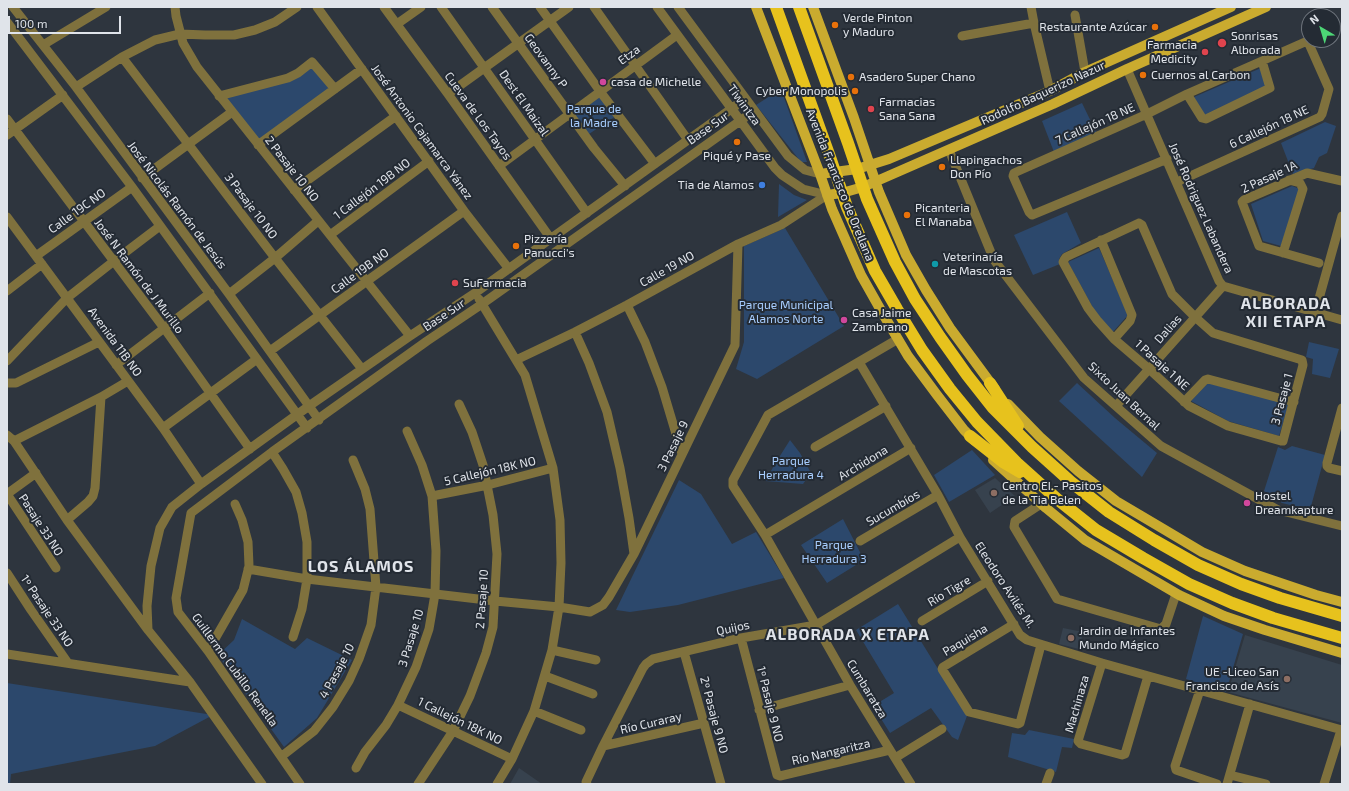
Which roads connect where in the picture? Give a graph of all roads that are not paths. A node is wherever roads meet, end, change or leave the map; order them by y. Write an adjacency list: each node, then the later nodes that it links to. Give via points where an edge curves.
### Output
1 (14, 7): 33 (street, José Nicolás Ramón de Jesús)
2 (106, 7): 33 (street)
3 (175, 7): 28 (street, 2 Pasaje 10 NO)
4 (297, 7): 28 (street, via 275,22 234,35)
5 (317, 7): 38 (street, José Antonio Cajamarca Yánez)
6 (384, 7): 27 (street, Cueva de Los Tayos)
7 (421, 7): 27 (street)
8 (441, 7): 39 (street, Dest El Maizal)
9 (492, 7): 31 (street, Geovanny P)
10 (540, 7): 24 (street)
11 (569, 7): 24 (street)
12 (594, 7): 37 (street)
13 (657, 7): 29 (street, Tiwintza)
14 (678, 7): 50 (street, Tiwintza)
15 (756, 7): 72 (main road, Avenida Francisco de Orellana)
16 (776, 7): 71 (highway, Avenida Francisco de Orellana)
17 (799, 7): 70 (highway, Avenida Francisco de Orellana)
18 (813, 7): 69 (main road)
19 (1031, 7): 26 (street)
20 (1231, 7): 41 (main road, Rodolfo Baquerizo Nazur)
21 (1266, 7): 22 (main road, Rodolfo Baquerizo Nazur)
22 (1250, 11): 40 (main road, Rodolfo Baquerizo Nazur)
23 (1075, 15): 41 (street)
24 (550, 21): 31 (street); 44 (street)
25 (7, 22): 48 (street, José Nicolás Ramón de Jesús)
26 (1034, 23): 30 (street); 45 (street)
27 (397, 24): 46 (street, Cueva de Los Tayos)
28 (180, 34): 35 (street, via 155,40); 49 (street, 2 Pasaje 10 NO, via 197,67)
29 (677, 35): 37 (street, Etza); 51 (street, Tiwintza)
30 (962, 36)
31 (519, 43): 39 (street); 54 (street, Geovanny P)
32 (1301, 44): 36 (street, 7 Callejón 18 NE)
33 (43, 45): 42 (street, José Nicolás Ramón de Jesús)
34 (1311, 48): 77 (street, 6 Callejón 18 NE, via 1328,89 1320,117)
35 (122, 57): 42 (street); 62 (street, 3 Pasaje 10 NO)
36 (1262, 61): 47 (street, 7 Callejón 18 NE); 47 (street, via 1270,88 1206,119 1202,118)
37 (636, 65): 44 (street, Etza); 61 (street)
38 (362, 68): 43 (street); 56 (street, José Antonio Cajamarca Yánez)
39 (484, 68): 46 (street); 60 (street, Dest El Maizal)
40 (1128, 69): 55 (street, José Rodriguez Labandera); 64 (main road, Rodolfo Baquerizo Nazur)
41 (1085, 72): 45 (main road, Rodolfo Baquerizo Nazur)
42 (76, 88): 73 (street, José Nicolás Ramón de Jesús)
43 (334, 88): 49 (street, via 312,62 288,78); 63 (street)
44 (600, 91): 54 (street, Etza); 67 (street)
45 (1050, 91): 69 (main road, Rodolfo Baquerizo Nazur)
46 (448, 94): 68 (street, Cueva de Los Tayos)
47 (1187, 94): 55 (street, 7 Callejón 18 NE)
48 (63, 95): 59 (street); 79 (street, José Nicolás Ramón de Jesús)
49 (219, 96): 52 (street, 2 Pasaje 10 NO)
50 (745, 99): 51 (street, Base Sur); 53 (street, Tiwintza)
51 (732, 109): 58 (street, Tiwintza); 61 (street, Base Sur)
52 (232, 112): 62 (street); 63 (street, 2 Pasaje 10 NO)
53 (754, 112): 58 (street, Base Sur); 72 (street, Tiwintza, via 794,162 806,170)
54 (569, 113): 60 (street, Etza); 78 (street, Geovanny P)
55 (1147, 114): 65 (street, José Rodriguez Labandera); 65 (street, 7 Callejón 18 NE, via 1013,174 1030,213 1032,215)
56 (396, 116): 66 (street, José Antonio Cajamarca Yánez); 81 (street)
57 (7, 119): 59 (street, José N Ramón de J Murillo)
58 (740, 121): 83 (street, Tiwintza, via 782,176 803,189); 110 (street, Base Sur)
59 (11, 133): 89 (street, José N Ramón de J Murillo)
60 (534, 139): 68 (street, Etza); 85 (street, Dest El Maizal)
61 (688, 140): 67 (street, Base Sur)
62 (189, 144): 73 (street); 98 (street, 3 Pasaje 10 NO)
63 (258, 145): 81 (street, 2 Pasaje 10 NO)
64 (949, 150): 76 (main road, Rodolfo Baquerizo Nazur); 140 (street, Sixto Juan Bernal, via 994,260 1084,378)
65 (1167, 159): 77 (street, José Rodriguez Labandera)
66 (429, 162): 84 (street, José Antonio Cajamarca Yánez); 92 (street, 1 Callejón 19B NO)
67 (655, 164): 78 (street, Base Sur)
68 (499, 166): 93 (street, Cueva de Los Tayos)
69 (870, 166): 70 (main road, Rodolfo Baquerizo Nazur); 76 (main road)
70 (857, 169): 71 (main road, Rodolfo Baquerizo Nazur); 80 (highway, Avenida Francisco de Orellana)
71 (836, 173): 72 (main road, Rodolfo Baquerizo Nazur); 82 (highway, Avenida Francisco de Orellana)
72 (820, 174): 83 (main road, Avenida Francisco de Orellana)
73 (142, 178): 108 (street, José Nicolás Ramón de Jesús)
74 (1289, 180): 75 (street, 2 Pasaje 1A, via 1307,173); 96 (street, via 1300,183 1303,189); 96 (street, 2 Pasaje 1A, via 1242,202 1259,246)
75 (1342, 181)
76 (875, 182): 80 (main road, Rodolfo Baquerizo Nazur); 132 (main road, via 906,255 926,290)
77 (1177, 182): 104 (street, José Rodriguez Labandera)
78 (624, 186): 85 (street, Base Sur)
79 (132, 187): 89 (street, Calle 19C NO); 90 (street, José Nicolás Ramón de Jesús)
80 (863, 187): 82 (main road, Rodolfo Baquerizo Nazur); 152 (highway, Avenida Francisco de Orellana, via 895,262 915,299 967,375 993,408)
81 (294, 190): 88 (street, 2 Pasaje 10 NO)
82 (842, 193): 83 (main road, Rodolfo Baquerizo Nazur); 160 (highway, Avenida Francisco de Orellana, via 875,271 922,350 977,422)
83 (828, 195): 95 (street, Calle 19 NO, via 781,224); 119 (main road, Avenida Francisco de Orellana, via 861,274)
84 (464, 211): 102 (street, José Antonio Cajamarca Yánez); 103 (street, Calle 19B NO)
85 (587, 213): 93 (street, Base Sur)
86 (1342, 216): 112 (street)
87 (7, 217): 91 (street, Avenida 11B NO)
88 (318, 221): 92 (street, 2 Pasaje 10 NO); 98 (street, 1 Callejón 19B NO)
89 (84, 222): 97 (street, Calle 19C NO); 99 (street, José N Ramón de J Murillo)
90 (160, 226): 99 (street); 106 (street, José Nicolás Ramón de Jesús)
91 (11, 229): 97 (street, Avenida 11B NO)
92 (330, 235): 103 (street, 2 Pasaje 10 NO)
93 (551, 239): 102 (street, Base Sur)
94 (1101, 240): 114 (street, via 1141,223 1172,294); 120 (street, via 1132,315); 120 (street, 1 Pasaje 1 NE, via 1066,257 1063,262 1088,308)
95 (738, 244): 111 (street, Calle 19 NO); 155 (street, 3 Pasaje 9, via 735,345)
96 (1283, 253): 100 (street, 2 Pasaje 1A)
97 (36, 256): 101 (street, Avenida 11B NO)
98 (275, 258): 108 (street, 1 Callejón 19B NO); 113 (street, 3 Pasaje 10 NO)
99 (114, 261): 109 (street); 116 (street, José N Ramón de J Murillo)
100 (1319, 263)
101 (42, 264): 105 (street); 109 (street, Avenida 11B NO)
102 (509, 269): 107 (street, Base Sur)
103 (366, 281): 113 (street, Calle 19B NO); 118 (street, 2 Pasaje 10 NO)
104 (1223, 286): 112 (street, José Rodriguez Labandera); 114 (street, Dalias)
105 (7, 291)
106 (210, 293): 116 (street); 123 (street, José Nicolás Ramón de Jesús)
107 (475, 293): 110 (street); 118 (street, Base Sur)
108 (229, 294): 122 (street, José Nicolás Ramón de Jesús)
109 (67, 298): 121 (street, Avenida 11B NO); 125 (street)
110 (482, 304): 124 (street); 143 (street, Base Sur)
111 (626, 305): 117 (street, Calle 19 NO); 155 (street, via 645,342)
112 (1314, 313): 115 (street, José Rodriguez Labandera)
113 (320, 315): 122 (street, Calle 19B NO); 128 (street, 3 Pasaje 10 NO)
114 (1195, 317): 129 (street, Dalias); 136 (street, 3 Pasaje 1, via 1217,335 1302,360)
115 (1342, 320)
116 (164, 328): 127 (street); 133 (street, José N Ramón de J Murillo)
117 (574, 332): 124 (street, Calle 19 NO); 173 (street, via 608,412)
118 (410, 336): 128 (street, Base Sur)
119 (898, 339): 126 (street); 147 (main road, Avenida Francisco de Orellana, via 937,395)
120 (1114, 339): 129 (street, 1 Pasaje 1 NE)
121 (99, 342): 127 (street, Avenida 11B NO); 131 (street, via 16,383)
122 (270, 351): 138 (street, José Nicolás Ramón de Jesús)
123 (257, 359): 133 (street); 142 (street, José Nicolás Ramón de Jesús)
124 (516, 360): 157 (street, via 525,375)
125 (7, 361)
126 (859, 362): 139 (street, Eleodoro Avilés M.); 170 (street, Cumbaratza, via 768,415 733,480 734,486)
127 (116, 365): 130 (street, Avenida 11B NO)
128 (362, 369): 138 (street, Base Sur)
129 (1149, 369): 135 (street, 1 Pasaje 1 NE); 140 (street, Dalias)
130 (128, 380): 134 (street); 144 (street, Avenida 11B NO)
131 (7, 383)
132 (990, 383): 152 (highway); 184 (main road, via 1040,437 1116,501 1202,552 1245,571)
133 (210, 393): 144 (street); 153 (street, José N Ramón de J Murillo)
134 (101, 397): 148 (street); 168 (street, via 93,496)
135 (1184, 402): 136 (street, via 1208,379); 149 (street, 1 Pasaje 1 NE, via 1228,426)
136 (1294, 402): 149 (street, 3 Pasaje 1)
137 (459, 404): 162 (street, 2 Pasaje 10, via 472,432)
138 (309, 406): 142 (street, Base Sur); 143 (street, José Nicolás Ramón de Jesús)
139 (886, 406): 150 (street); 151 (street, Eleodoro Avilés M.)
140 (1116, 406): 169 (street, Sixto Juan Bernal, via 1161,446 1278,510)
141 (1342, 408): 158 (street, via 1327,463 1329,468)
142 (297, 416): 145 (street, José Nicolás Ramón de Jesús); 153 (street, Base Sur)
143 (318, 420): 145 (street, Base Sur)
144 (163, 428): 161 (street, Avenida 11B NO)
145 (306, 428): 154 (street, Base Sur)
146 (407, 431): 164 (street, 3 Pasaje 10)
147 (970, 436): 160 (highway, via 1003,462); 167 (main road, Avenida Francisco de Orellana)
148 (10, 438): 159 (street)
149 (1283, 441)
150 (815, 447)
151 (911, 448): 165 (street, Eleodoro Avilés M.); 170 (street, Archidona)
152 (1032, 448): 186 (highway, Avenida Francisco de Orellana, via 1109,512 1198,564 1241,584)
153 (250, 449): 161 (street, Base Sur)
154 (272, 452): 174 (street, Base Sur, via 191,513); 178 (street, via 296,492 302,513 307,542)
155 (682, 454): 173 (street, 3 Pasaje 9)
156 (353, 460): 180 (street, 4 Pasaje 10, via 370,509)
157 (554, 468): 162 (street, 5 Callejón 18K NO); 185 (street, via 560,520)
158 (1342, 471)
159 (36, 473): 163 (street); 168 (street)
160 (1040, 483): 193 (highway, Avenida Francisco de Orellana, via 1096,530 1188,584 1280,620)
161 (201, 484): 190 (street, Base Sur, via 172,507 160,528 150,566)
162 (488, 485): 164 (street, 5 Callejón 18K NO); 183 (street, 2 Pasaje 10, via 497,554)
163 (7, 494): 175 (street, Pasaje 33 NO)
164 (432, 496): 181 (street, 3 Pasaje 10, via 436,551)
165 (938, 496): 171 (street, Eleodoro Avilés M.); 172 (street, Sucumbíos)
166 (235, 504): 176 (street, via 248,542)
167 (1041, 504): 182 (main road, Avenida Francisco de Orellana, via 1085,540); 182 (street, via 1015,521 1014,527 1057,599 1161,629 1166,624)
168 (67, 520): 190 (street)
169 (1342, 526)
170 (765, 535): 189 (street, Cumbaratza)
171 (960, 537): 179 (street, Eleodoro Avilés M.); 189 (street, Quijos)
172 (860, 541)
173 (634, 554): 185 (street, 3 Pasaje 9, via 603,605 590,612)
174 (183, 563): 196 (street, Guillermo Cubillo Renella, via 176,598 178,612)
175 (56, 568)
176 (248, 569): 178 (street, 3 Pasaje 9); 196 (street, via 242,590)
177 (7, 573): 201 (street, 1º Pasaje 33 NO)
178 (307, 579): 180 (street, 3 Pasaje 9); 191 (street, via 302,609)
179 (988, 582): 187 (street, Río Tigre); 188 (street, Eleodoro Avilés M.)
180 (376, 587): 181 (street, 3 Pasaje 9); 220 (street, 4 Pasaje 10, via 367,639 349,680 333,707 314,731)
181 (435, 594): 183 (street, 3 Pasaje 9); 210 (street, 3 Pasaje 10, via 428,629 416,667)
182 (1176, 594): 199 (main road, Avenida Francisco de Orellana, via 1224,616)
183 (495, 601): 185 (street, 3 Pasaje 9); 217 (street, 2 Pasaje 10, via 493,627 486,653 470,696)
184 (1342, 602)
185 (559, 607): 195 (street)
186 (1342, 616)
187 (922, 621)
188 (1014, 624): 194 (street, Eleodoro Avilés M., via 1027,640); 194 (street, Paquisha, via 943,667 969,712 1020,723)
189 (816, 625): 192 (street, Quijos); 206 (street, Cumbaratza)
190 (148, 630): 205 (street)
191 (293, 637)
192 (741, 638): 197 (street, Quijos); 211 (street, 1º Pasaje 9 NO)
193 (1342, 638)
194 (1041, 645): 202 (street, Eleodoro Avilés M.)
195 (552, 650): 200 (street); 203 (street)
196 (208, 651): 220 (street, Guillermo Cubillo Renella)
197 (684, 652): 213 (street, 2º Pasaje 9 NO); 218 (street, Quijos, via 653,659 646,664)
198 (8, 653): 201 (street)
199 (1342, 653)
200 (596, 660)
201 (68, 663): 205 (street)
202 (1102, 663): 204 (street, Eleodoro Avilés M.); 204 (street, Machinaza, via 1078,741 1081,744 1125,754)
203 (545, 676): 208 (street); 212 (street)
204 (1148, 676): 207 (street, Eleodoro Avilés M.)
205 (190, 682): 227 (street)
206 (850, 685): 211 (street); 219 (street, Cumbaratza)
207 (1200, 690): 209 (street, Eleodoro Avilés M.); 234 (street, via 1175,766 1176,770)
208 (593, 694)
209 (1250, 704): 216 (street, Eleodoro Avilés M.); 225 (street)
210 (398, 705): 217 (street, 1 Callejón 18K NO); 222 (street, 3 Pasaje 10)
211 (759, 710): 224 (street, 1º Pasaje 9 NO)
212 (534, 711): 215 (street); 221 (street)
213 (704, 723): 218 (street, Río Curaray); 231 (street, 2º Pasaje 9 NO)
214 (942, 728): 219 (street, Río Nangaritza)
215 (581, 730)
216 (1341, 730): 236 (street)
217 (453, 731): 221 (street, 1 Callejón 18K NO); 229 (street, 2 Pasaje 10)
218 (603, 746): 226 (street, Quijos)
219 (893, 754): 224 (street, Río Nangaritza); 232 (street, Cumbaratza)
220 (282, 756): 228 (street, Guillermo Cubillo Renella)
221 (512, 759): 230 (street)
222 (356, 768)
223 (1050, 773): 233 (street)
224 (777, 775)
225 (1228, 780): 235 (street)
226 (586, 783)
227 (262, 784)
228 (300, 784)
229 (418, 784)
230 (497, 784)
231 (721, 784)
232 (911, 784)
233 (1046, 784)
234 (1217, 784)
235 (1266, 784)
236 (1324, 784)

